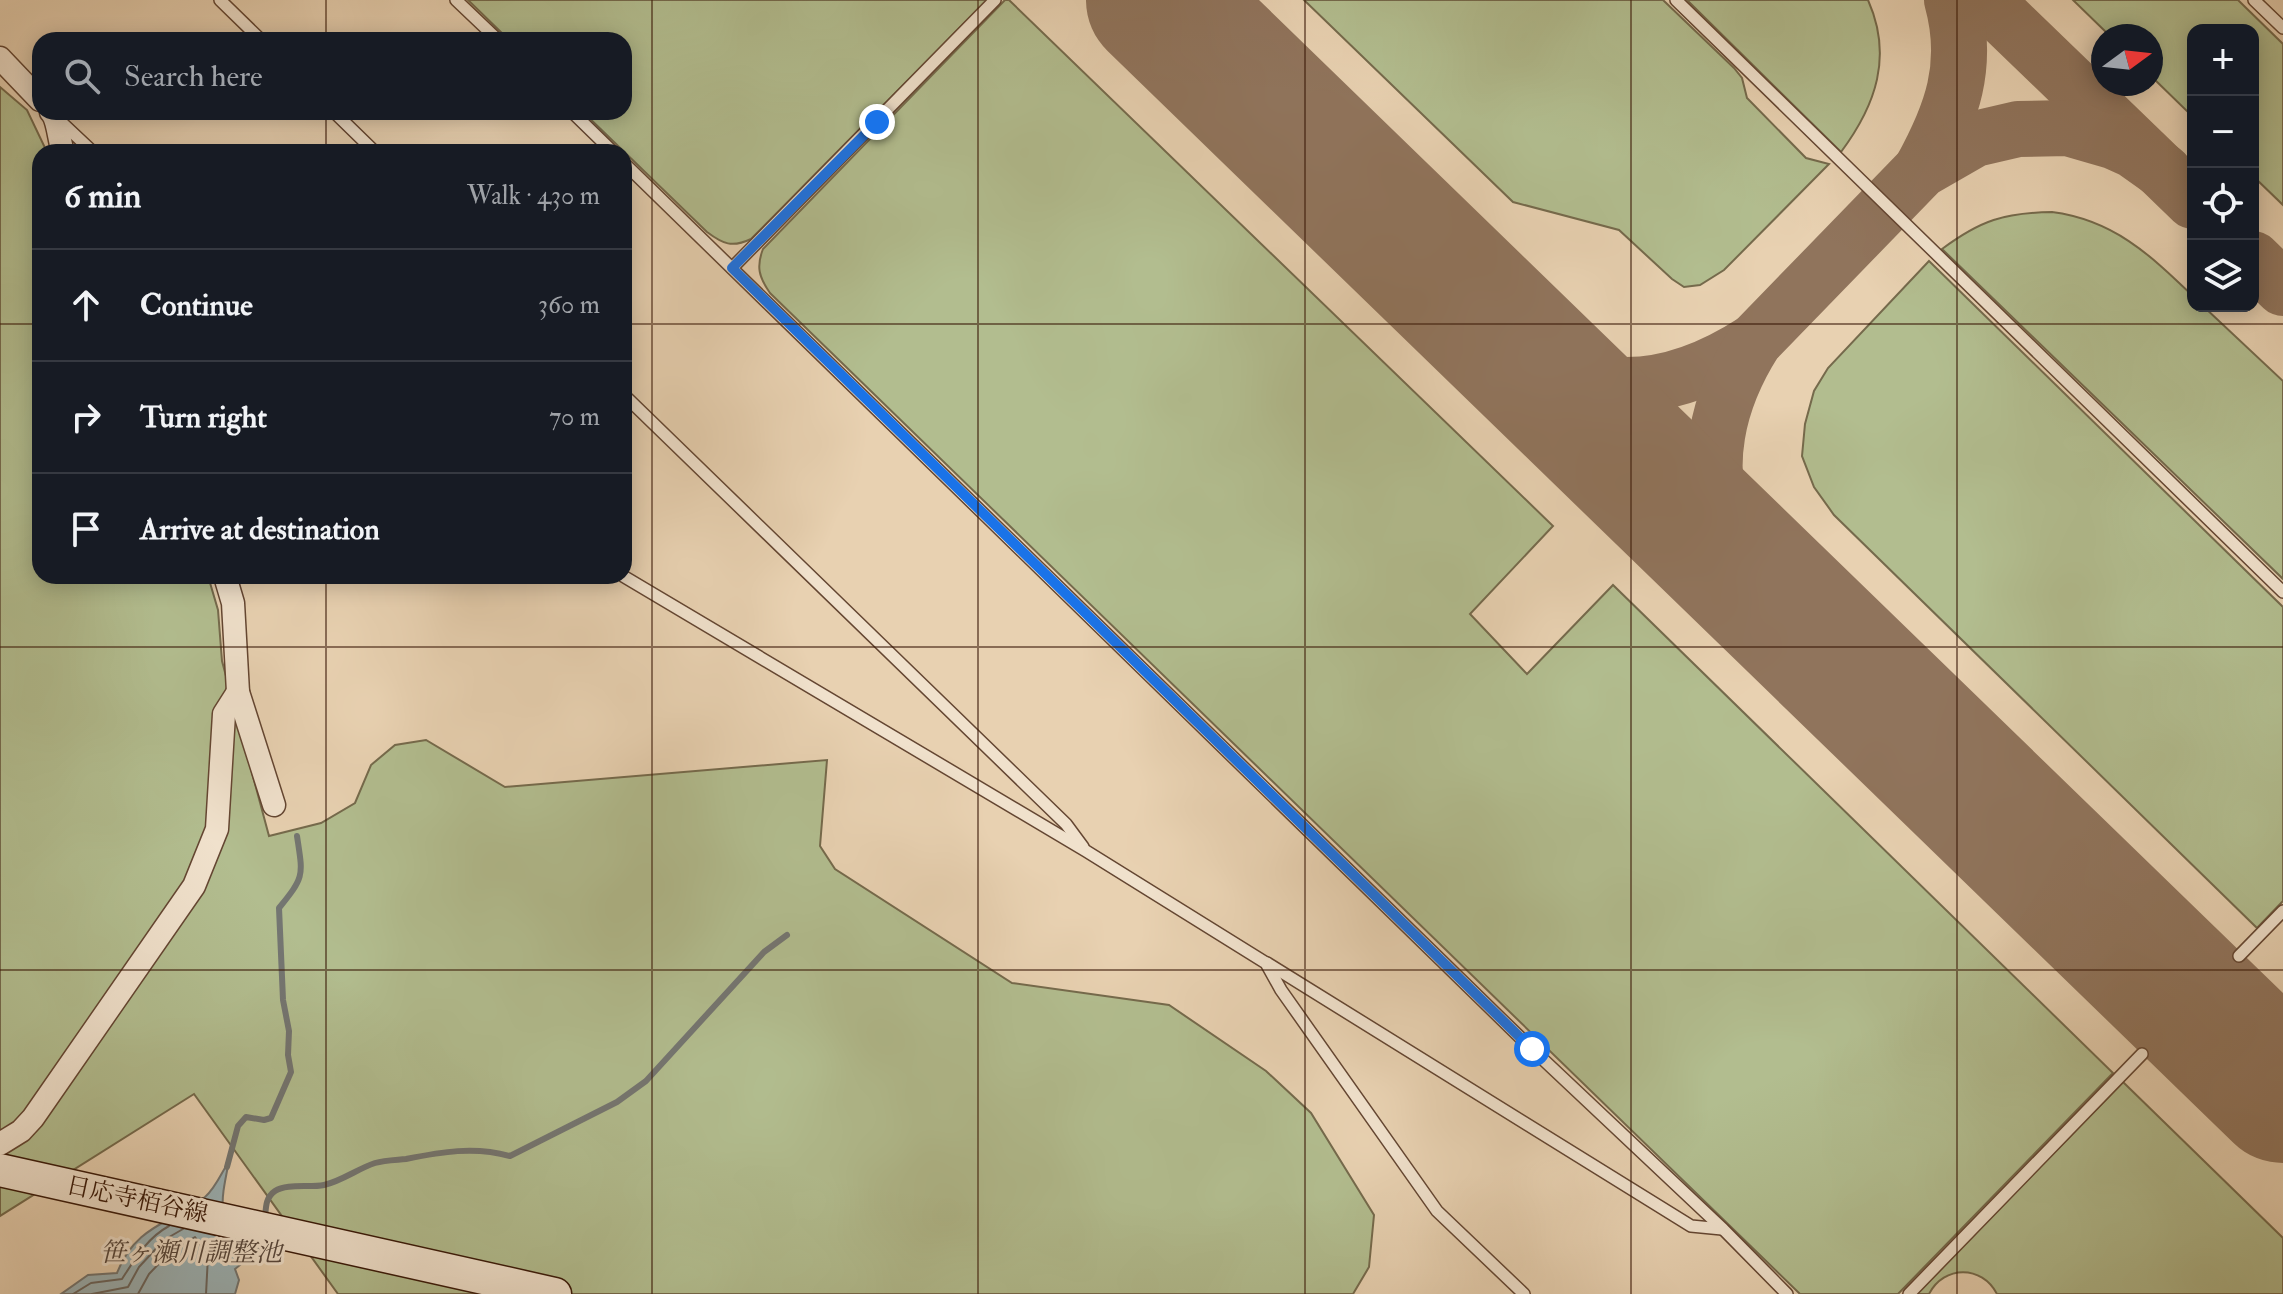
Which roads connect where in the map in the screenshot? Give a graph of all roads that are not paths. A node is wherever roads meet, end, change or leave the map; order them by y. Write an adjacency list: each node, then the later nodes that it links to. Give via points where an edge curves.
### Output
1 (220, 0): 7 (lane)
2 (456, 0): 8 (lane)
3 (995, 0): 20 (lane)
4 (1676, 0): 24 (lane)
5 (2254, 0): 6 (lane)
6 (2283, 28)
7 (253, 32)
8 (490, 32)
9 (0, 58): 10 (street)
10 (32, 92)
11 (52, 120): 15 (street)
12 (59, 120): 16 (lane)
13 (342, 120): 17 (lane)
14 (580, 120): 18 (lane)
15 (60, 144)
16 (85, 144)
17 (367, 144)
18 (605, 144)
19 (632, 171): 20 (lane)
20 (732, 268): 34 (lane)
21 (632, 403): 27 (lane, via 1066,824)
22 (632, 581): 27 (lane)
23 (227, 584): 25 (street)
24 (2283, 592)
25 (238, 692): 26 (street); 32 (street, via 224,714 217,829 194,886 33,1118)
26 (274, 805)
27 (1086, 851): 30 (lane)
28 (2283, 911): 29 (lane)
29 (2239, 956)
30 (1266, 963): 34 (lane, via 1691,1226); 36 (lane, via 1437,1211)
31 (2142, 1054): 38 (lane)
32 (0, 1144)
33 (9, 1172): 35 (main road, 日応寺栢谷線)
34 (1723, 1229): 37 (lane)
35 (555, 1294)
36 (1524, 1294)
37 (1787, 1294)
38 (1909, 1294)

